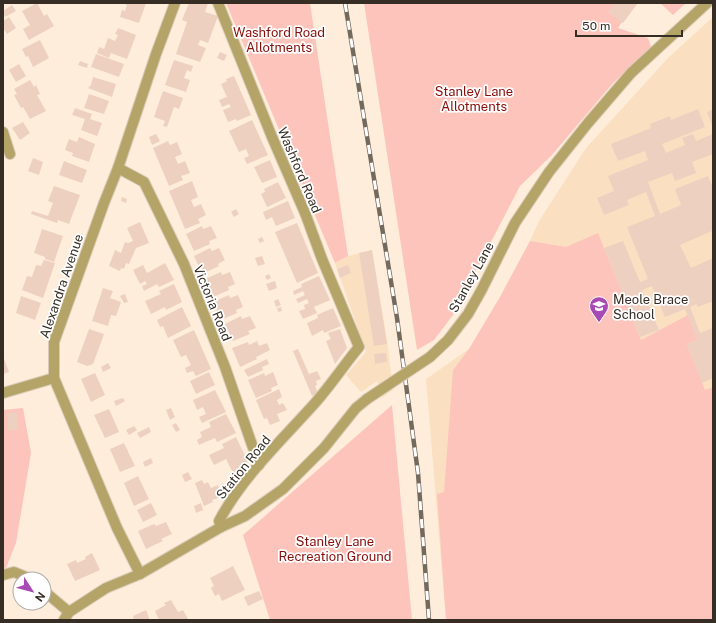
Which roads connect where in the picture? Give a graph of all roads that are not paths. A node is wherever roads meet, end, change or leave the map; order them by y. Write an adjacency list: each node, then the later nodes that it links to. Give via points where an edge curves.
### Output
1 (175, 3): 7 (street, Alexandra Avenue)
2 (218, 3): 8 (street, Washford Road)
3 (707, 3): 12 (street, Stanley Lane, bridge, via 631,73 588,122 516,223 468,314 448,340 430,357 356,408 324,448 283,489 245,516)
4 (3, 132): 5 (street)
5 (5, 144): 6 (street)
6 (10, 154)
7 (118, 168): 9 (street, Alexandra Avenue, via 54,342); 11 (street, Victoria Road, via 144,182 184,264 225,367)
8 (359, 347): 11 (street, Station Road, via 317,401)
9 (54, 378): 10 (street); 13 (street, Alexandra Avenue, via 117,528)
10 (3, 393)
11 (259, 465): 12 (street, Station Road, via 228,504 219,521)
12 (221, 527): 13 (street)
13 (140, 574): 15 (street, via 106,588)
14 (52, 600): 15 (street)
15 (66, 616)

